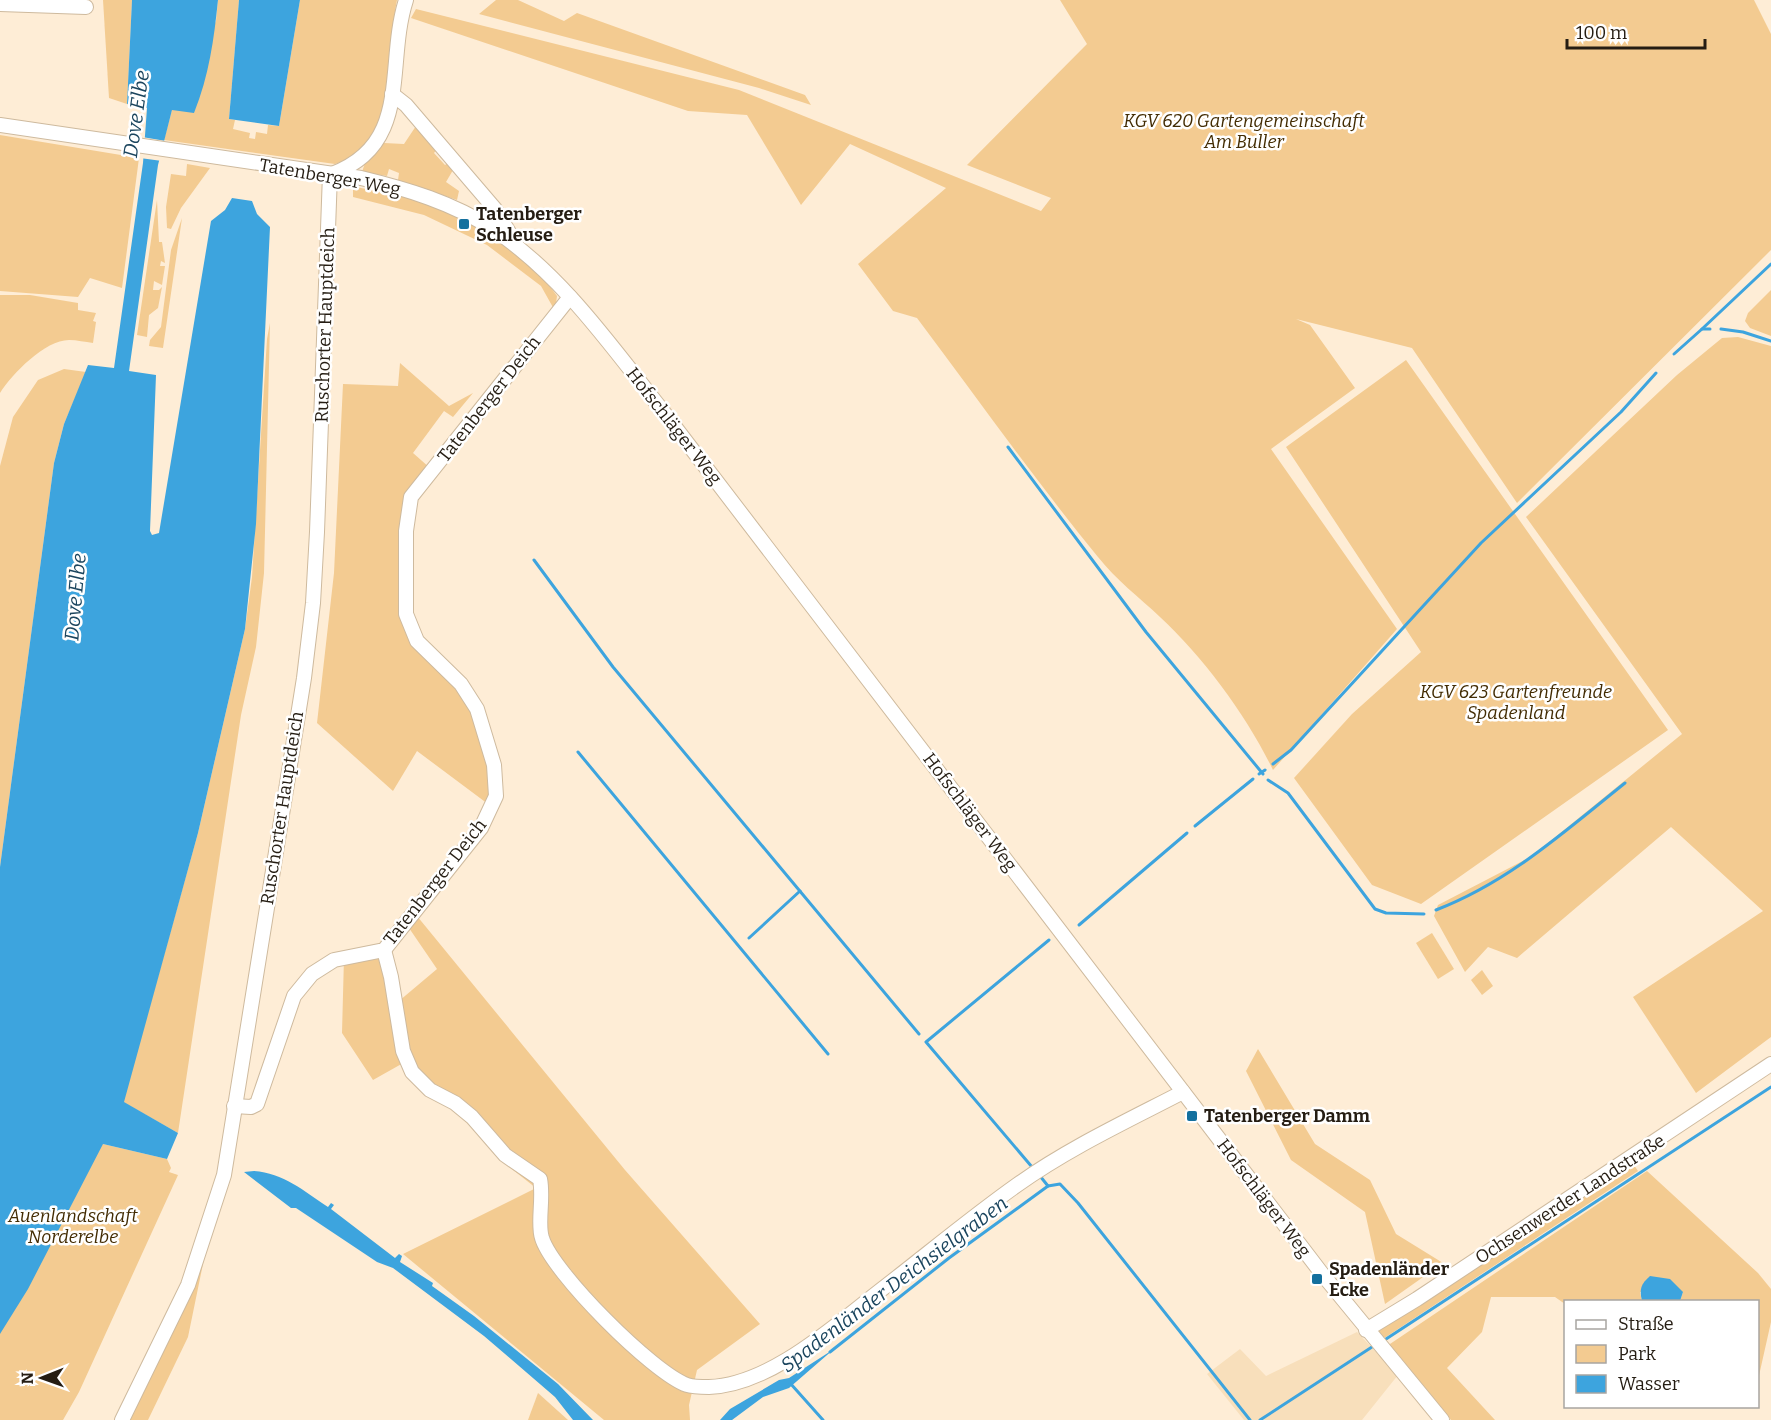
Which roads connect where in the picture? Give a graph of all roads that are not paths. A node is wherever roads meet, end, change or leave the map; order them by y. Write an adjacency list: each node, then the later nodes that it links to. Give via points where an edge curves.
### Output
1 (406, 0): 4 (street)
2 (0, 4): 3 (street)
3 (86, 8)
4 (392, 94): 6 (street, via 386,123 375,147 352,166); 7 (street, via 406,105 495,209)
5 (0, 125): 6 (street, Tatenberger Weg)
6 (330, 174): 7 (street, Tatenberger Weg, via 398,187 431,198 493,229); 12 (street, Ruschorter Hauptdeich, via 313,603)
7 (518, 248): 8 (street, Tatenberger Weg)
8 (570, 297): 9 (street, Tatenberger Deich, via 411,497 406,531 406,614 417,641 461,684 477,709 494,765 496,796 480,828); 11 (street, Hofschläger Weg, via 662,410)
9 (384, 950): 11 (street, via 402,1051 412,1072 430,1090 472,1117 505,1155 540,1179 541,1238 562,1270 602,1318 660,1368 687,1385 710,1387 753,1377 802,1350 1016,1185 1054,1160); 12 (street, Tatenberger Deich, via 334,960 312,974 294,996 257,1104)
10 (1771, 1064): 13 (street, Ochsenwerder Landstraße, via 1427,1293)
11 (1183, 1092): 13 (street, Hofschläger Weg)
12 (234, 1106): 14 (street, Ruschorter Hauptdeich, via 224,1175 188,1285)
13 (1374, 1339): 15 (street, Hofschläger Weg)
14 (122, 1420)
15 (1442, 1420)

